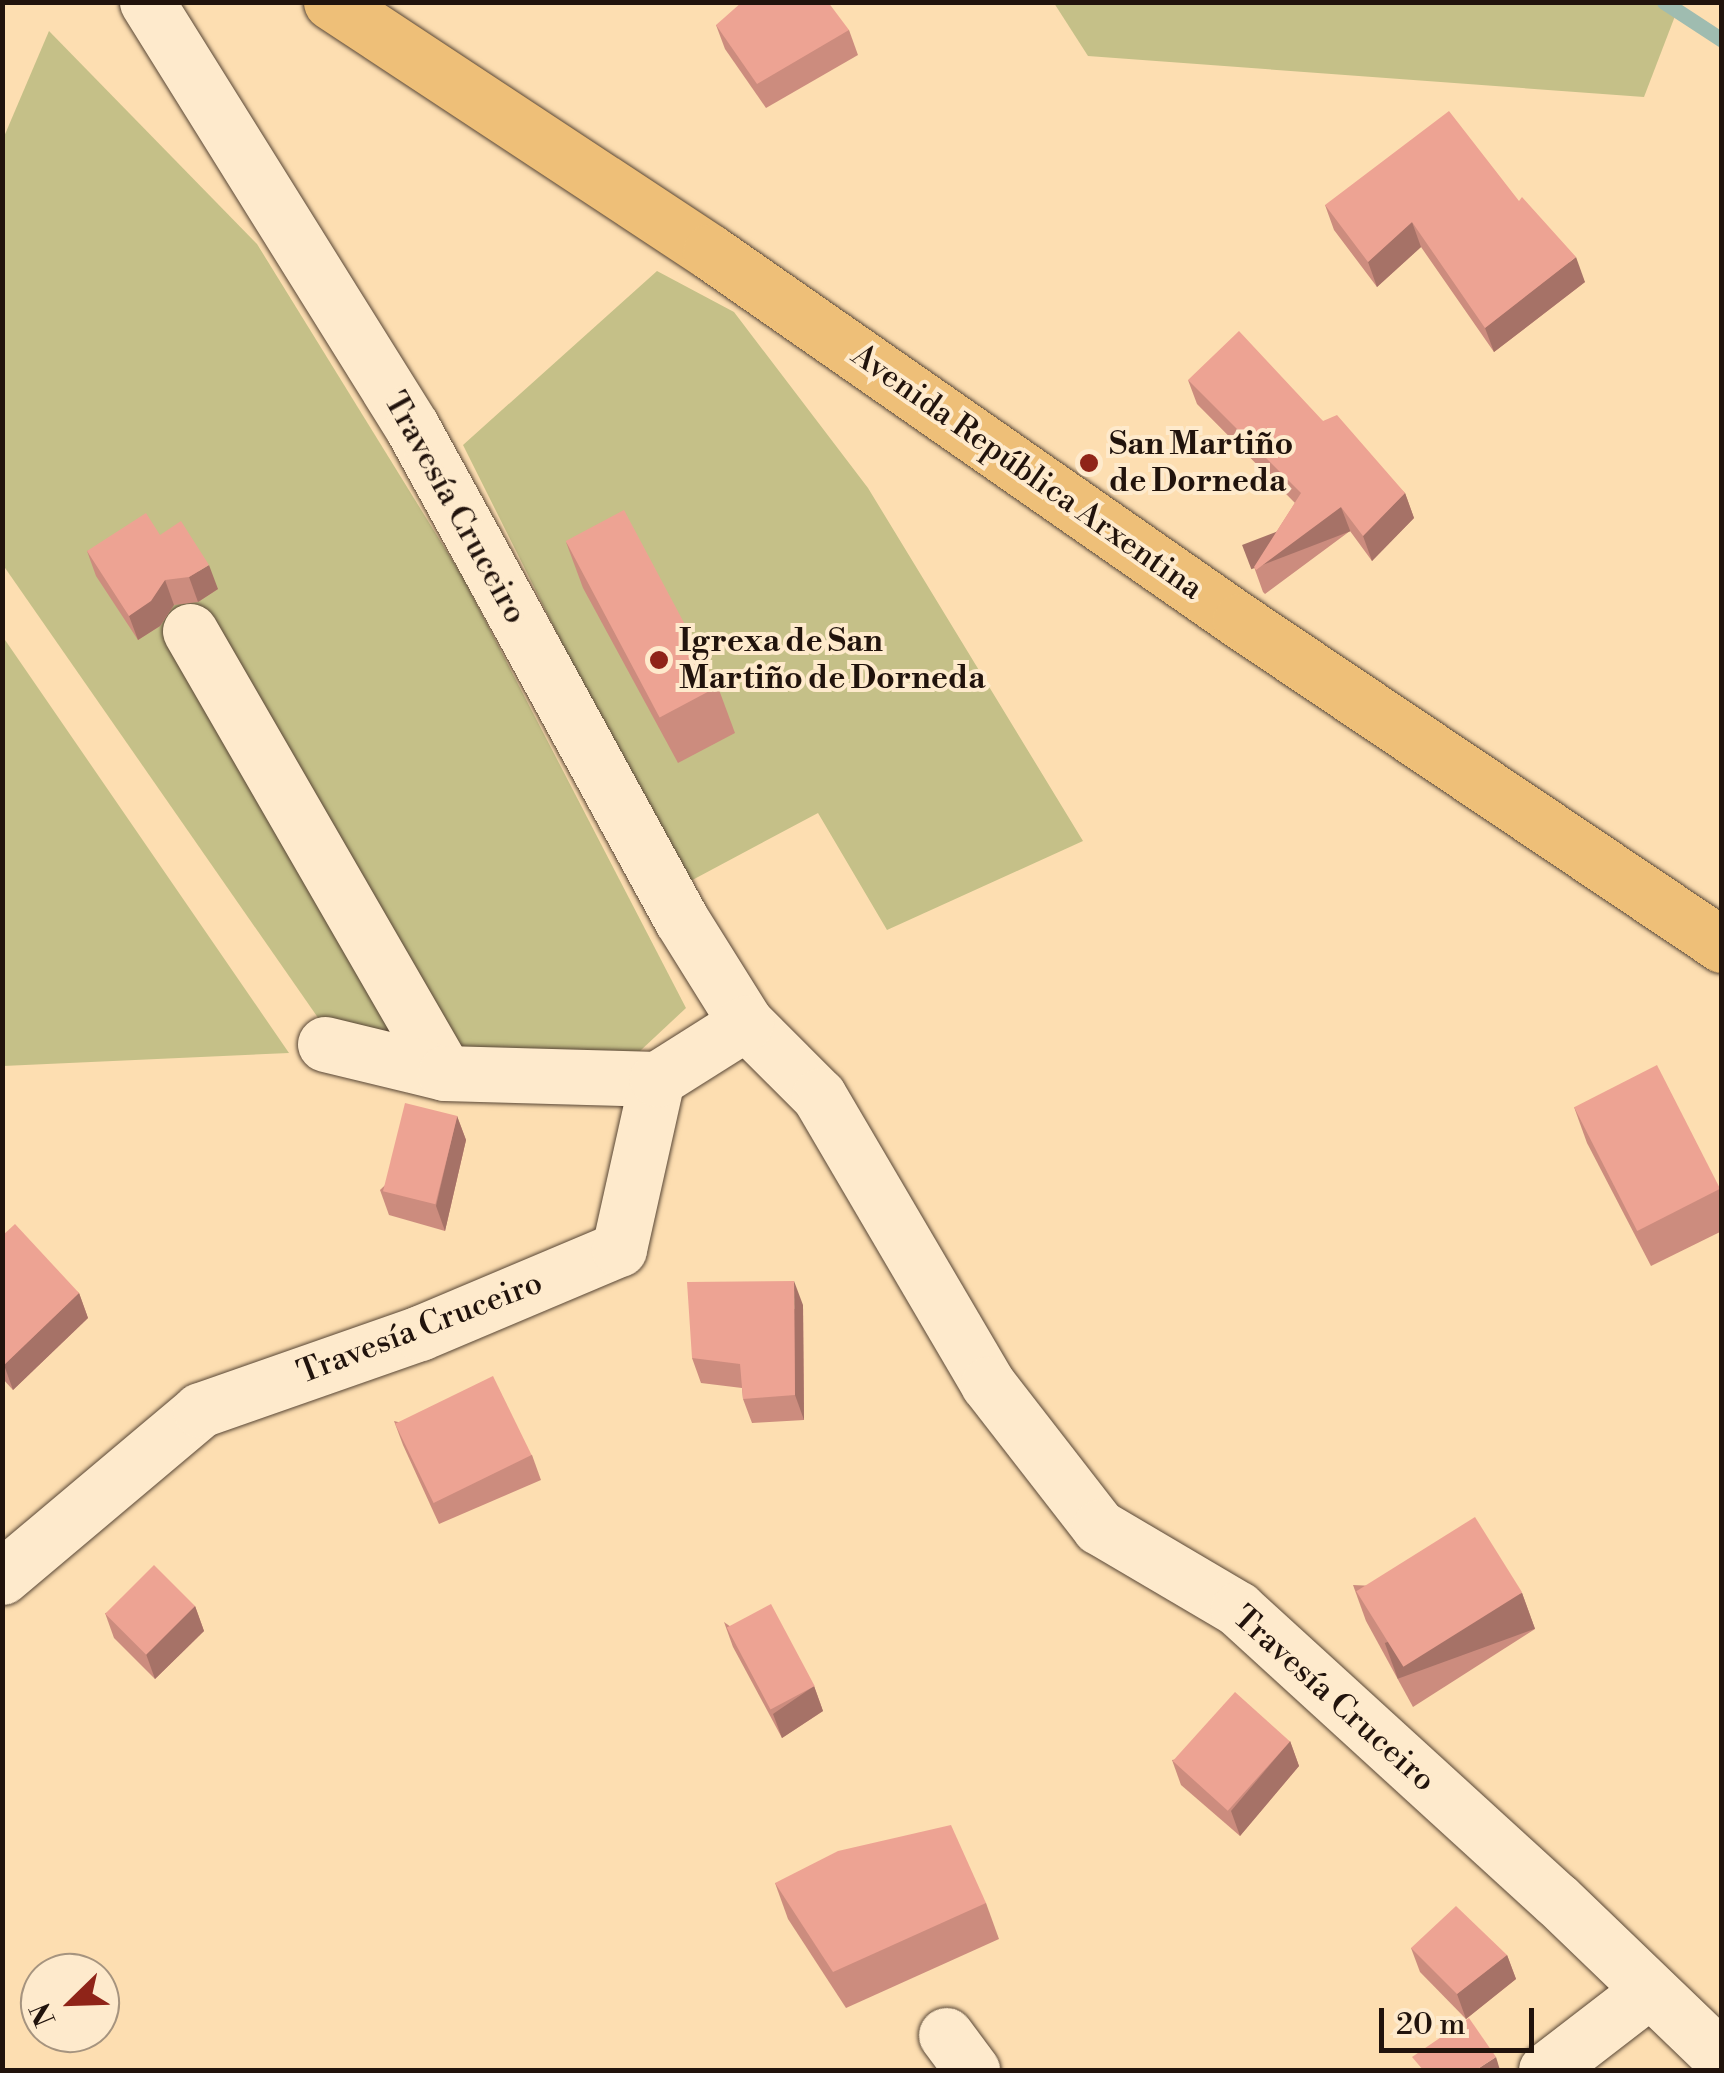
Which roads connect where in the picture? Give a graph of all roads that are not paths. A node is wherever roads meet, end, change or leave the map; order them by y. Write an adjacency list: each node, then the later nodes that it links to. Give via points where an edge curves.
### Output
1 (148, 2): 5 (street, Travesía Cruceiro, via 412,427 681,919)
2 (331, 2): 4 (main road, Avenida República Arxentina, via 710,252)
3 (190, 631): 7 (street)
4 (1722, 944)
5 (746, 1023): 8 (street); 10 (street, Travesía Cruceiro, via 819,1096 988,1384 1099,1526 1238,1609)
6 (325, 1044): 7 (street)
7 (445, 1073): 8 (street)
8 (657, 1079): 9 (street, Travesía Cruceiro, via 619,1250 420,1334 200,1410)
9 (2, 1576)
10 (1650, 1990): 11 (street, Travesía Cruceiro); 12 (street)
11 (1722, 2059)
12 (1546, 2070)

